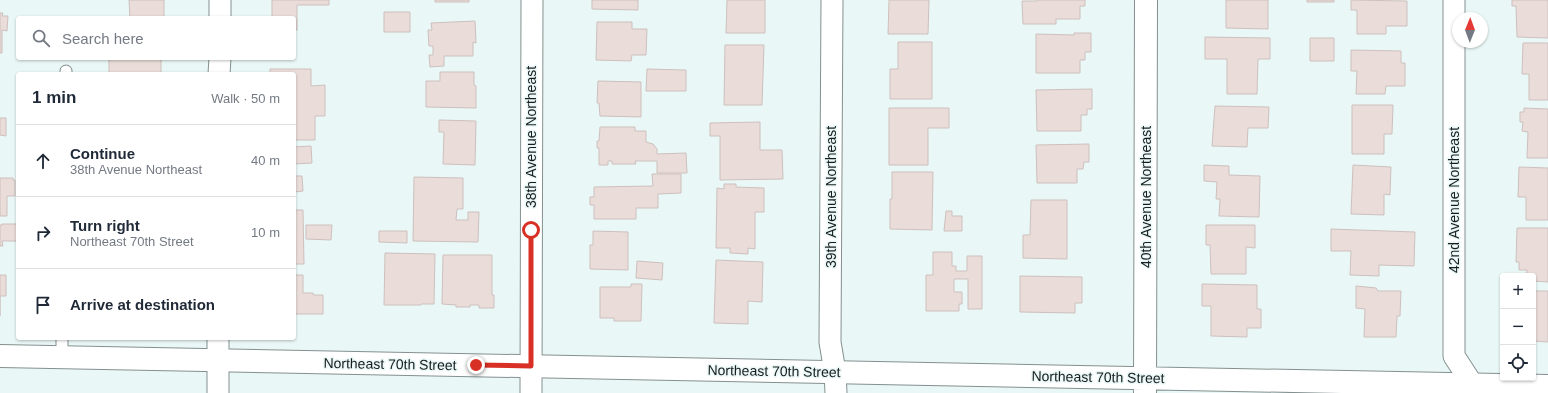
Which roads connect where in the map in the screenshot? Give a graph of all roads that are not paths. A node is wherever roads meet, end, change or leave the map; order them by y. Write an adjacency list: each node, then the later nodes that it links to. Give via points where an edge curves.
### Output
1 (220, 0): 6 (street)
2 (532, 0): 13 (street, 38th Avenue Northeast)
3 (832, 0): 14 (street, 39th Avenue Northeast, via 830,342)
4 (1146, 0): 15 (street, 40th Avenue Northeast)
5 (1454, 0): 17 (street, 42nd Avenue Northeast, via 1454,356)
6 (220, 16)
7 (220, 60): 8 (street)
8 (220, 72)
9 (218, 340): 12 (street)
10 (62, 348): 11 (street, Northeast 70th Street); 12 (street, Northeast 70th Street)
11 (0, 356)
12 (218, 360): 13 (street, Northeast 70th Street); 18 (street)
13 (531, 366): 14 (street, Northeast 70th Street); 19 (street, 38th Avenue Northeast)
14 (836, 383): 15 (street, Northeast 70th Street)
15 (1145, 386): 17 (street, Northeast 70th Street)
16 (1548, 386): 17 (street, Northeast 70th Street)
17 (1475, 388)
18 (218, 393)
19 (531, 393)

